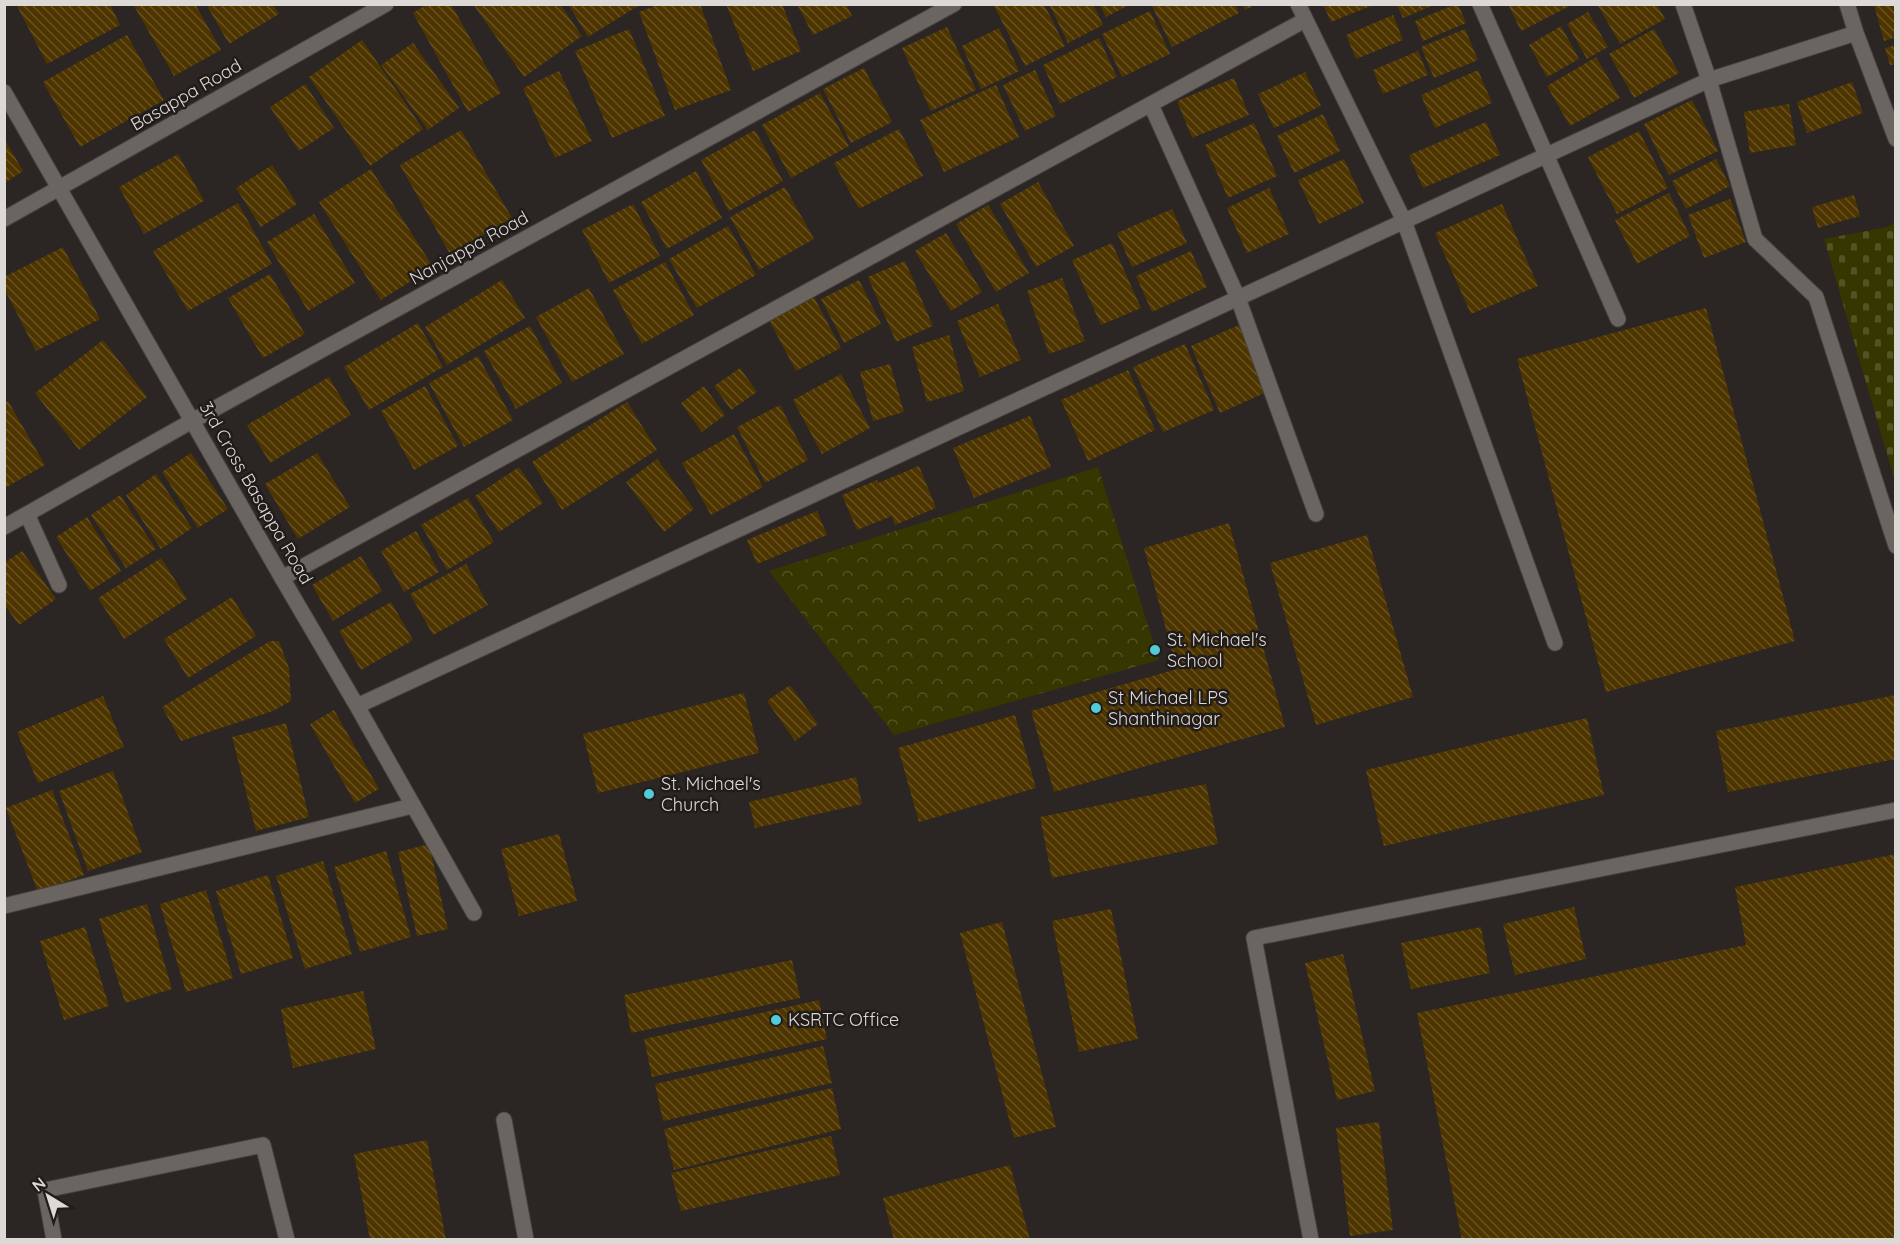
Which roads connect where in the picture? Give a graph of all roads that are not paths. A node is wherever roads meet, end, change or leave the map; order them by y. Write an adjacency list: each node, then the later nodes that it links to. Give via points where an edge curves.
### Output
1 (386, 4): 14 (street, Basappa Road)
2 (954, 4): 19 (street, Nanjappa Road)
3 (1298, 4): 7 (street)
4 (1480, 4): 13 (street)
5 (1683, 4): 9 (street)
6 (1847, 4): 8 (street)
7 (1305, 20): 11 (street); 16 (street)
8 (1856, 33): 9 (street); 12 (street)
9 (1709, 80): 13 (street); 23 (street, via 1755,239 1816,297)
10 (4, 92): 14 (street, 3rd Cross Basappa Road)
11 (1151, 105): 17 (street); 24 (street)
12 (1896, 139)
13 (1546, 155): 16 (street); 18 (street)
14 (60, 189): 15 (street, Basappa Road); 19 (street, 3rd Cross Basappa Road)
15 (4, 219)
16 (1404, 221): 17 (street); 26 (street)
17 (1238, 298): 21 (street); 27 (street)
18 (1618, 319)
19 (192, 422): 20 (street, Nanjappa Road); 24 (street, 3rd Cross Basappa Road)
20 (27, 514): 22 (street, Nanjappa Road); 25 (street)
21 (1316, 514)
22 (4, 527)
23 (1896, 546)
24 (282, 578): 27 (street, 3rd Cross Basappa Road)
25 (59, 585)
26 (1555, 643)
27 (357, 706): 28 (street, 3rd Cross Basappa Road)
28 (412, 806): 30 (street); 31 (street, 3rd Cross Basappa Road)
29 (1896, 810): 36 (street, via 1254,938)
30 (4, 906)
31 (474, 913)
32 (504, 1120): 35 (street)
33 (54, 1239): 34 (street, via 45,1190 263,1145)
34 (287, 1239)
35 (526, 1239)
36 (1311, 1239)

